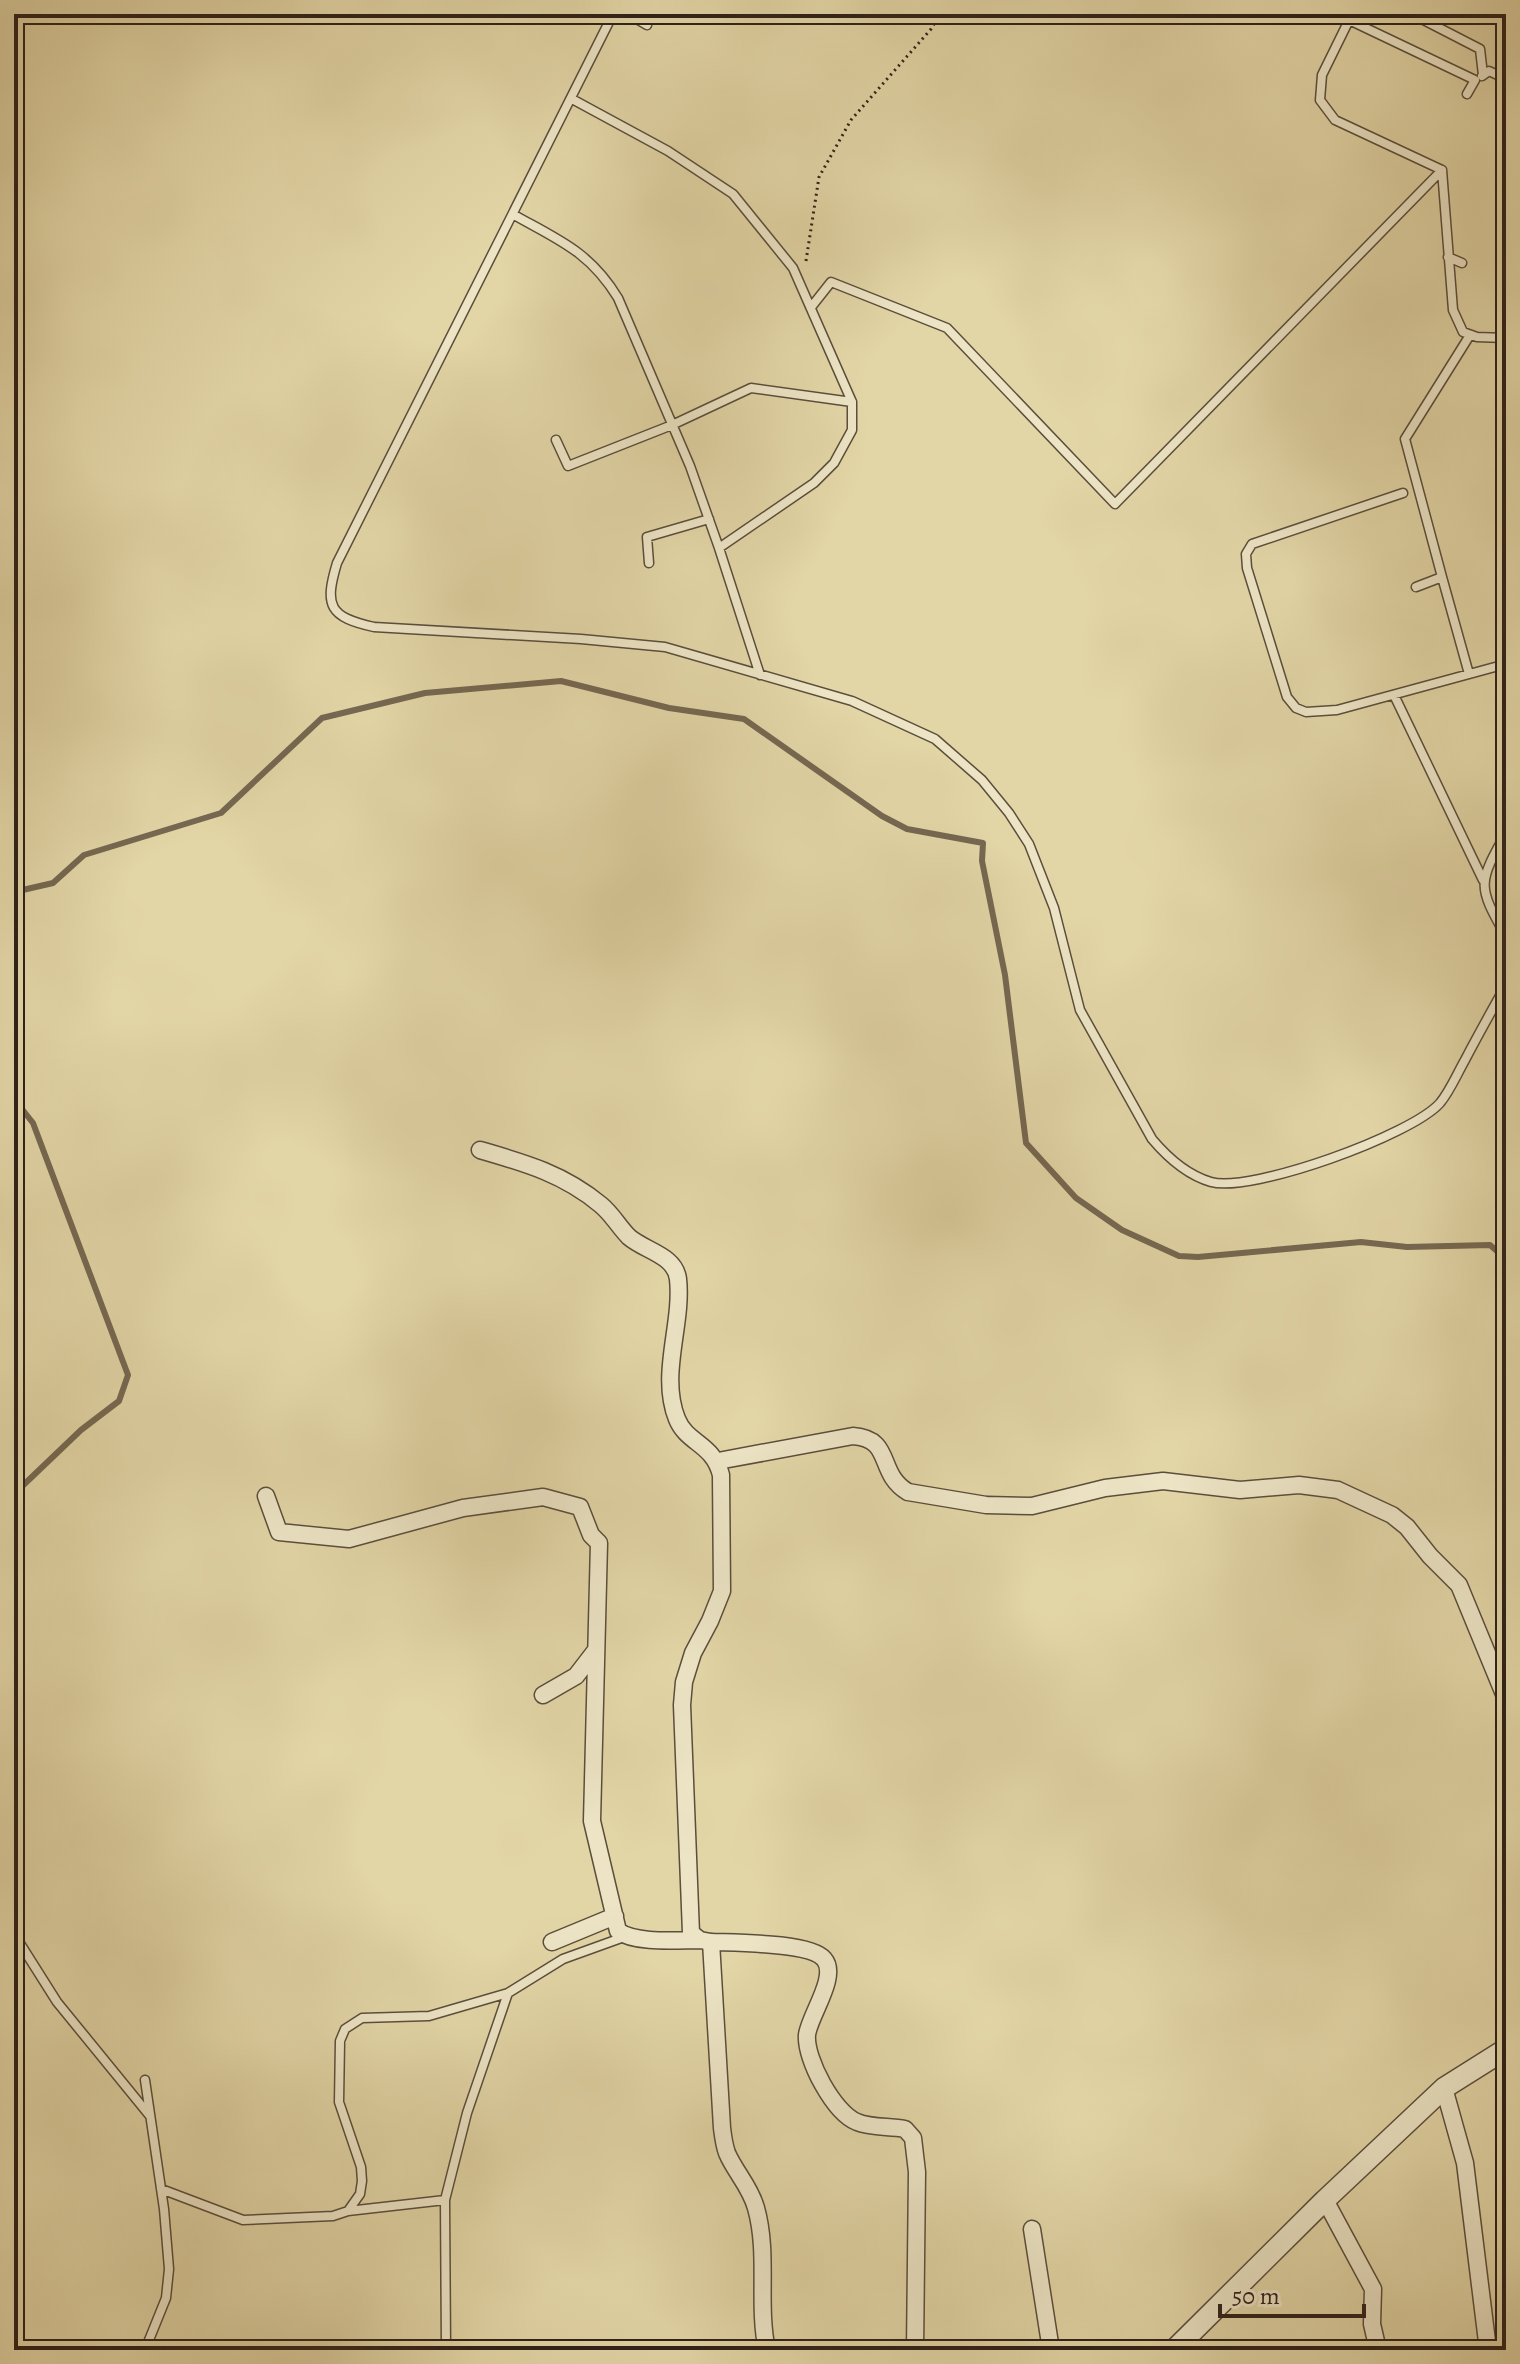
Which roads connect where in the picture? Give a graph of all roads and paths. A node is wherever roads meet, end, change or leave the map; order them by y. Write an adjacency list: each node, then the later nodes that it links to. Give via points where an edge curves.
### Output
1 (613, 14): 10 (lane)
2 (628, 14): 6 (lane)
3 (940, 14): 15 (path, via 851,120 819,177)
4 (1412, 14): 7 (lane, via 1480,49)
5 (1350, 17): 7 (lane); 11 (lane, via 1322,75 1320,100 1335,120)
6 (647, 25)
7 (1479, 78): 8 (lane, via 1489,71); 9 (lane)
8 (1506, 79)
9 (1467, 94)
10 (572, 99): 12 (lane); 15 (lane, via 668,151 733,194 771,238)
11 (1442, 170): 13 (lane); 16 (lane, via 1115,504 947,328 831,282)
12 (514, 215): 20 (lane, via 578,251 604,276); 30 (lane, via 337,563 330,606 350,622 374,627 665,647)
13 (1448, 257): 14 (lane); 17 (lane, via 1453,310 1463,332)
14 (1462, 263)
15 (802, 287): 16 (lane)
16 (812, 306): 19 (lane)
17 (1470, 335): 18 (lane); 26 (lane, via 1405,439)
18 (1506, 338)
19 (852, 402): 20 (lane, via 751,388); 24 (lane, via 852,430 834,463 814,483)
20 (672, 425): 21 (lane, via 568,466); 23 (lane)
21 (556, 440)
22 (1403, 493): 31 (lane, via 1252,544 1246,554 1281,681 1296,708 1319,713)
23 (709, 519): 24 (lane); 25 (lane, via 647,537)
24 (719, 548): 30 (lane)
25 (649, 563)
26 (1442, 577): 27 (lane); 29 (lane)
27 (1416, 587)
28 (1506, 664): 29 (lane)
29 (1469, 674): 31 (lane)
30 (760, 675): 35 (lane, via 852,701 913,728 945,747 982,780 1009,813 1043,874 1080,1010 1094,1040 1166,1156 1211,1182 1259,1180 1313,1164 1424,1116 1452,1083)
31 (1394, 695): 33 (lane)
32 (1506, 833): 33 (lane)
33 (1483, 880): 34 (lane, via 1489,906)
34 (1506, 936)
35 (1506, 985)
36 (480, 1150): 37 (street, via 561,1178 675,1268 671,1395 687,1434)
37 (718, 1461): 41 (street, via 868,1437 877,1444 890,1477 908,1492 986,1505 1032,1506 1163,1481 1240,1490 1299,1485 1338,1490 1392,1515 1459,1585); 45 (street, via 722,1591 693,1653 682,1705 690,1925 691,1933)
38 (266, 1496): 39 (street, via 279,1532 349,1539 463,1508 543,1497 580,1507 599,1543)
39 (596, 1650): 40 (street, via 576,1676); 42 (street, via 592,1821)
40 (543, 1695)
41 (1506, 1699)
42 (615, 1916): 44 (street, via 618,1931); 46 (street)
43 (14, 1934): 51 (lane, via 57,2002)
44 (625, 1936): 45 (street); 47 (lane, via 563,1959)
45 (705, 1941): 59 (street, via 722,2128 727,2151 756,2207); 60 (street, via 778,1944 825,1959 826,1985 807,2035 816,2070 847,2117 905,2129 913,2138)
46 (552, 1942)
47 (508, 1993): 53 (lane, via 467,2113); 55 (lane, via 429,2016 362,2018 345,2029 340,2041 339,2102 362,2181)
48 (1506, 2049): 50 (street)
49 (145, 2080): 51 (lane)
50 (1444, 2088): 54 (street); 64 (street, via 1465,2163)
51 (151, 2117): 52 (lane)
52 (161, 2189): 55 (lane, via 259,2222); 57 (lane, via 169,2269 166,2298)
53 (445, 2200): 55 (lane); 58 (lane)
54 (1325, 2200): 62 (street); 63 (street, via 1373,2289)
55 (348, 2211)
56 (1032, 2229): 61 (street)
57 (145, 2350)
58 (446, 2350)
59 (767, 2350)
60 (915, 2350)
61 (1051, 2350)
62 (1174, 2350)
63 (1378, 2350)
64 (1488, 2350)

